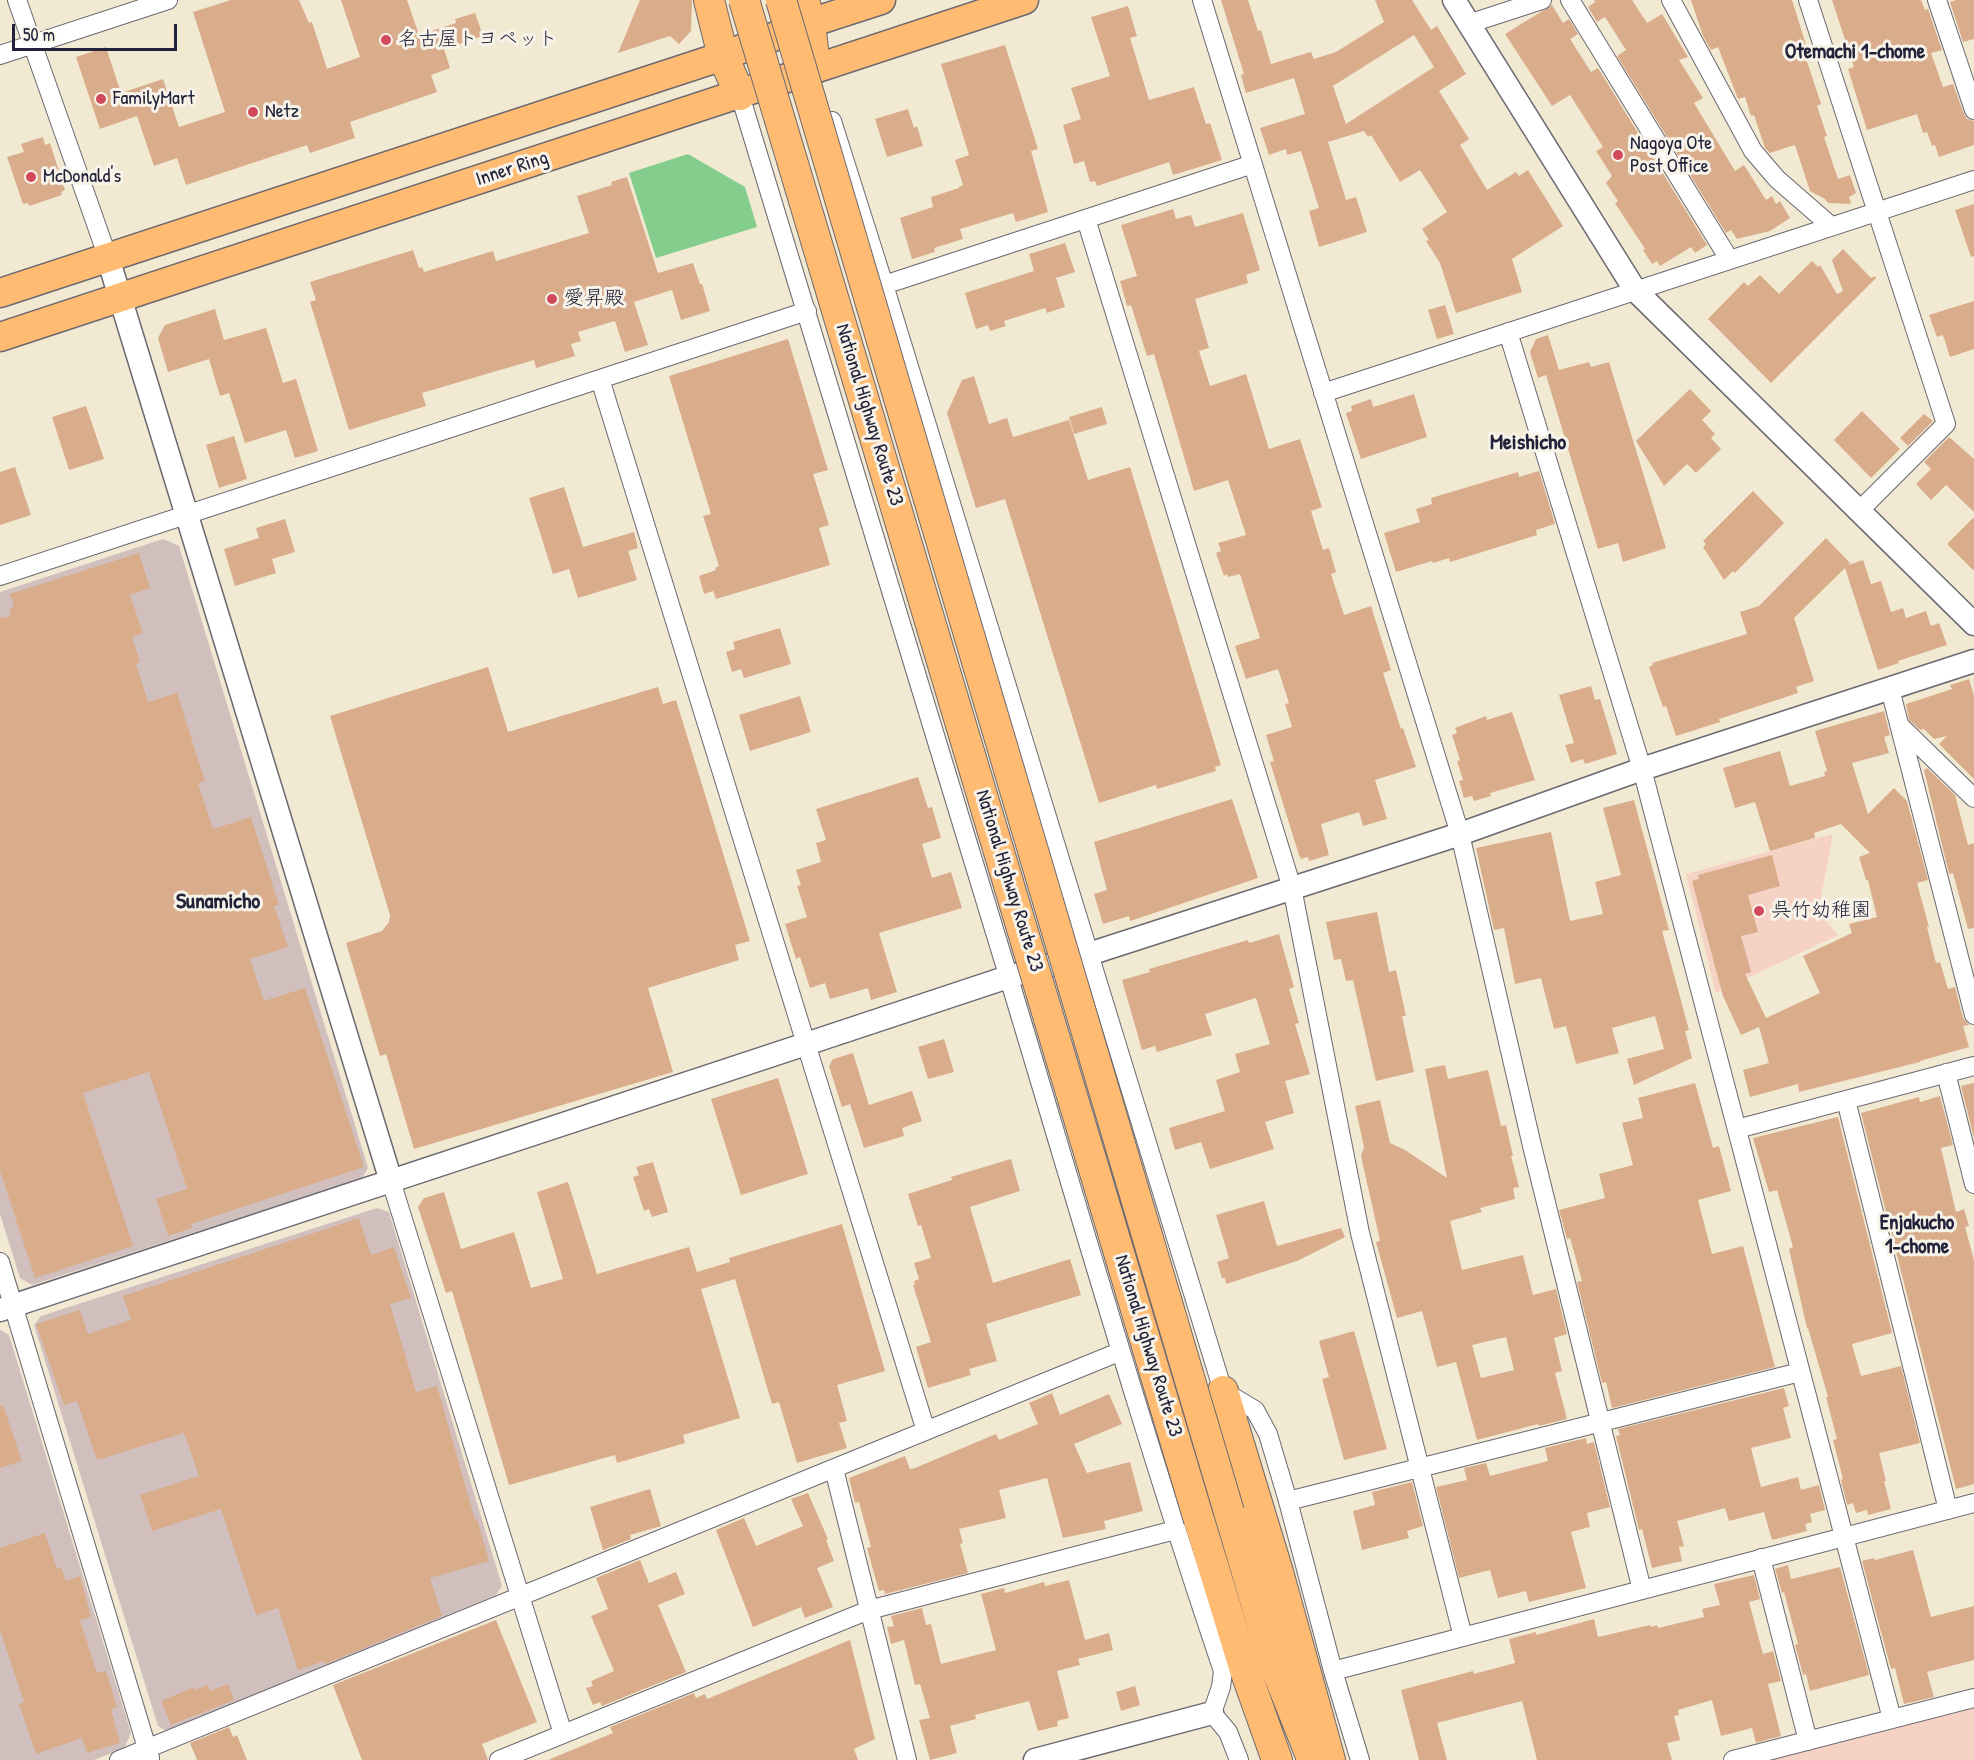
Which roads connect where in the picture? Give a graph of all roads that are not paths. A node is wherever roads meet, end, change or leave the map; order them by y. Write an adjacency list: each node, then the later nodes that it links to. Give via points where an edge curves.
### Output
1 (17, 0): 17 (street)
2 (168, 0): 17 (street)
3 (710, 0): 19 (highway)
4 (744, 0): 79 (highway, National Highway Route 23, bridge)
5 (780, 0): 94 (highway, National Highway Route 23, bridge, via 1274,1663)
6 (881, 0): 15 (main road)
7 (1024, 0): 20 (main road, Inner Ring)
8 (1202, 0): 23 (street)
9 (1454, 0): 16 (street)
10 (1542, 0): 16 (street)
11 (1570, 0): 29 (street)
12 (1671, 0): 27 (street, via 1753,152 1777,179)
13 (1808, 0): 25 (street)
14 (1937, 0): 22 (street)
15 (807, 12): 19 (main road); 20 (highway)
16 (1468, 24): 31 (street)
17 (33, 44): 18 (street); 28 (street)
18 (0, 55)
19 (723, 56): 21 (highway); 28 (main road)
20 (815, 67): 21 (main road, Inner Ring); 30 (street)
21 (740, 95): 33 (main road, Inner Ring); 34 (street)
22 (1974, 110)
23 (1253, 164): 26 (street); 38 (street)
24 (1974, 180): 25 (street)
25 (1876, 212): 27 (street); 39 (street, via 1946,424)
26 (1086, 219): 30 (street); 49 (street)
27 (1831, 226): 29 (street)
28 (108, 258): 32 (main road); 33 (street)
29 (1729, 260): 31 (street)
30 (884, 285): 50 (street)
31 (1635, 290): 35 (street); 39 (street)
32 (0, 293)
33 (121, 298): 36 (main road, Inner Ring); 40 (street)
34 (807, 311): 37 (street); 51 (street)
35 (1508, 332): 38 (street); 46 (street)
36 (0, 337)
37 (600, 379): 40 (street); 53 (street)
38 (1323, 393): 48 (street)
39 (1859, 511): 42 (street)
40 (186, 515): 41 (street); 58 (street)
41 (0, 576)
42 (1974, 624)
43 (1974, 661): 44 (street)
44 (1890, 689): 45 (street); 46 (street)
45 (1899, 725): 47 (street); 52 (street)
46 (1642, 769): 48 (street); 57 (street)
47 (1974, 798)
48 (1460, 834): 49 (street); 65 (street)
49 (1292, 888): 50 (street); 67 (street, via 1360,1233)
50 (1089, 954): 51 (street); 64 (street)
51 (1008, 977): 53 (street); 62 (street)
52 (1974, 1015)
53 (806, 1044): 58 (street); 66 (street)
54 (1974, 1066): 55 (street)
55 (1946, 1073): 56 (street); 59 (street)
56 (1846, 1100): 57 (street); 71 (street)
57 (1737, 1130): 63 (street)
58 (391, 1181): 61 (street); 76 (street)
59 (1974, 1184)
60 (0, 1262): 61 (street)
61 (7, 1308): 86 (street)
62 (1119, 1352): 66 (street); 72 (street)
63 (1800, 1372): 65 (street); 73 (street)
64 (1223, 1390): 69 (street, via 1255,1410 1268,1434); 95 (highway)
65 (1600, 1422): 67 (street); 75 (street)
66 (926, 1431): 68 (street)
67 (1420, 1468): 69 (street); 78 (street)
68 (834, 1469): 76 (street); 77 (street)
69 (1288, 1501): 80 (street)
70 (1974, 1503): 71 (street)
71 (1948, 1510): 73 (street)
72 (1175, 1530): 77 (street); 79 (street)
73 (1844, 1537): 74 (street); 83 (street)
74 (1761, 1558): 75 (street); 85 (street)
75 (1642, 1590): 78 (street)
76 (519, 1596): 84 (street); 86 (street)
77 (869, 1610): 84 (street); 89 (street)
78 (1463, 1637): 80 (street)
79 (1234, 1671): 82 (street, via 1221,1687); 92 (highway); 93 (highway, National Highway Route 23)
80 (1333, 1671): 96 (street)
81 (1974, 1698): 83 (street)
82 (1212, 1713): 90 (street); 91 (street, via 1228,1732)
83 (1892, 1719): 85 (street)
84 (563, 1734): 88 (street)
85 (1808, 1741): 97 (street)
86 (149, 1754): 87 (street)
87 (119, 1760)
88 (499, 1760)
89 (908, 1760)
90 (1035, 1760)
91 (1239, 1760)
92 (1258, 1760)
93 (1277, 1760)
94 (1312, 1760)
95 (1330, 1760)
96 (1360, 1760)
97 (1733, 1760)

